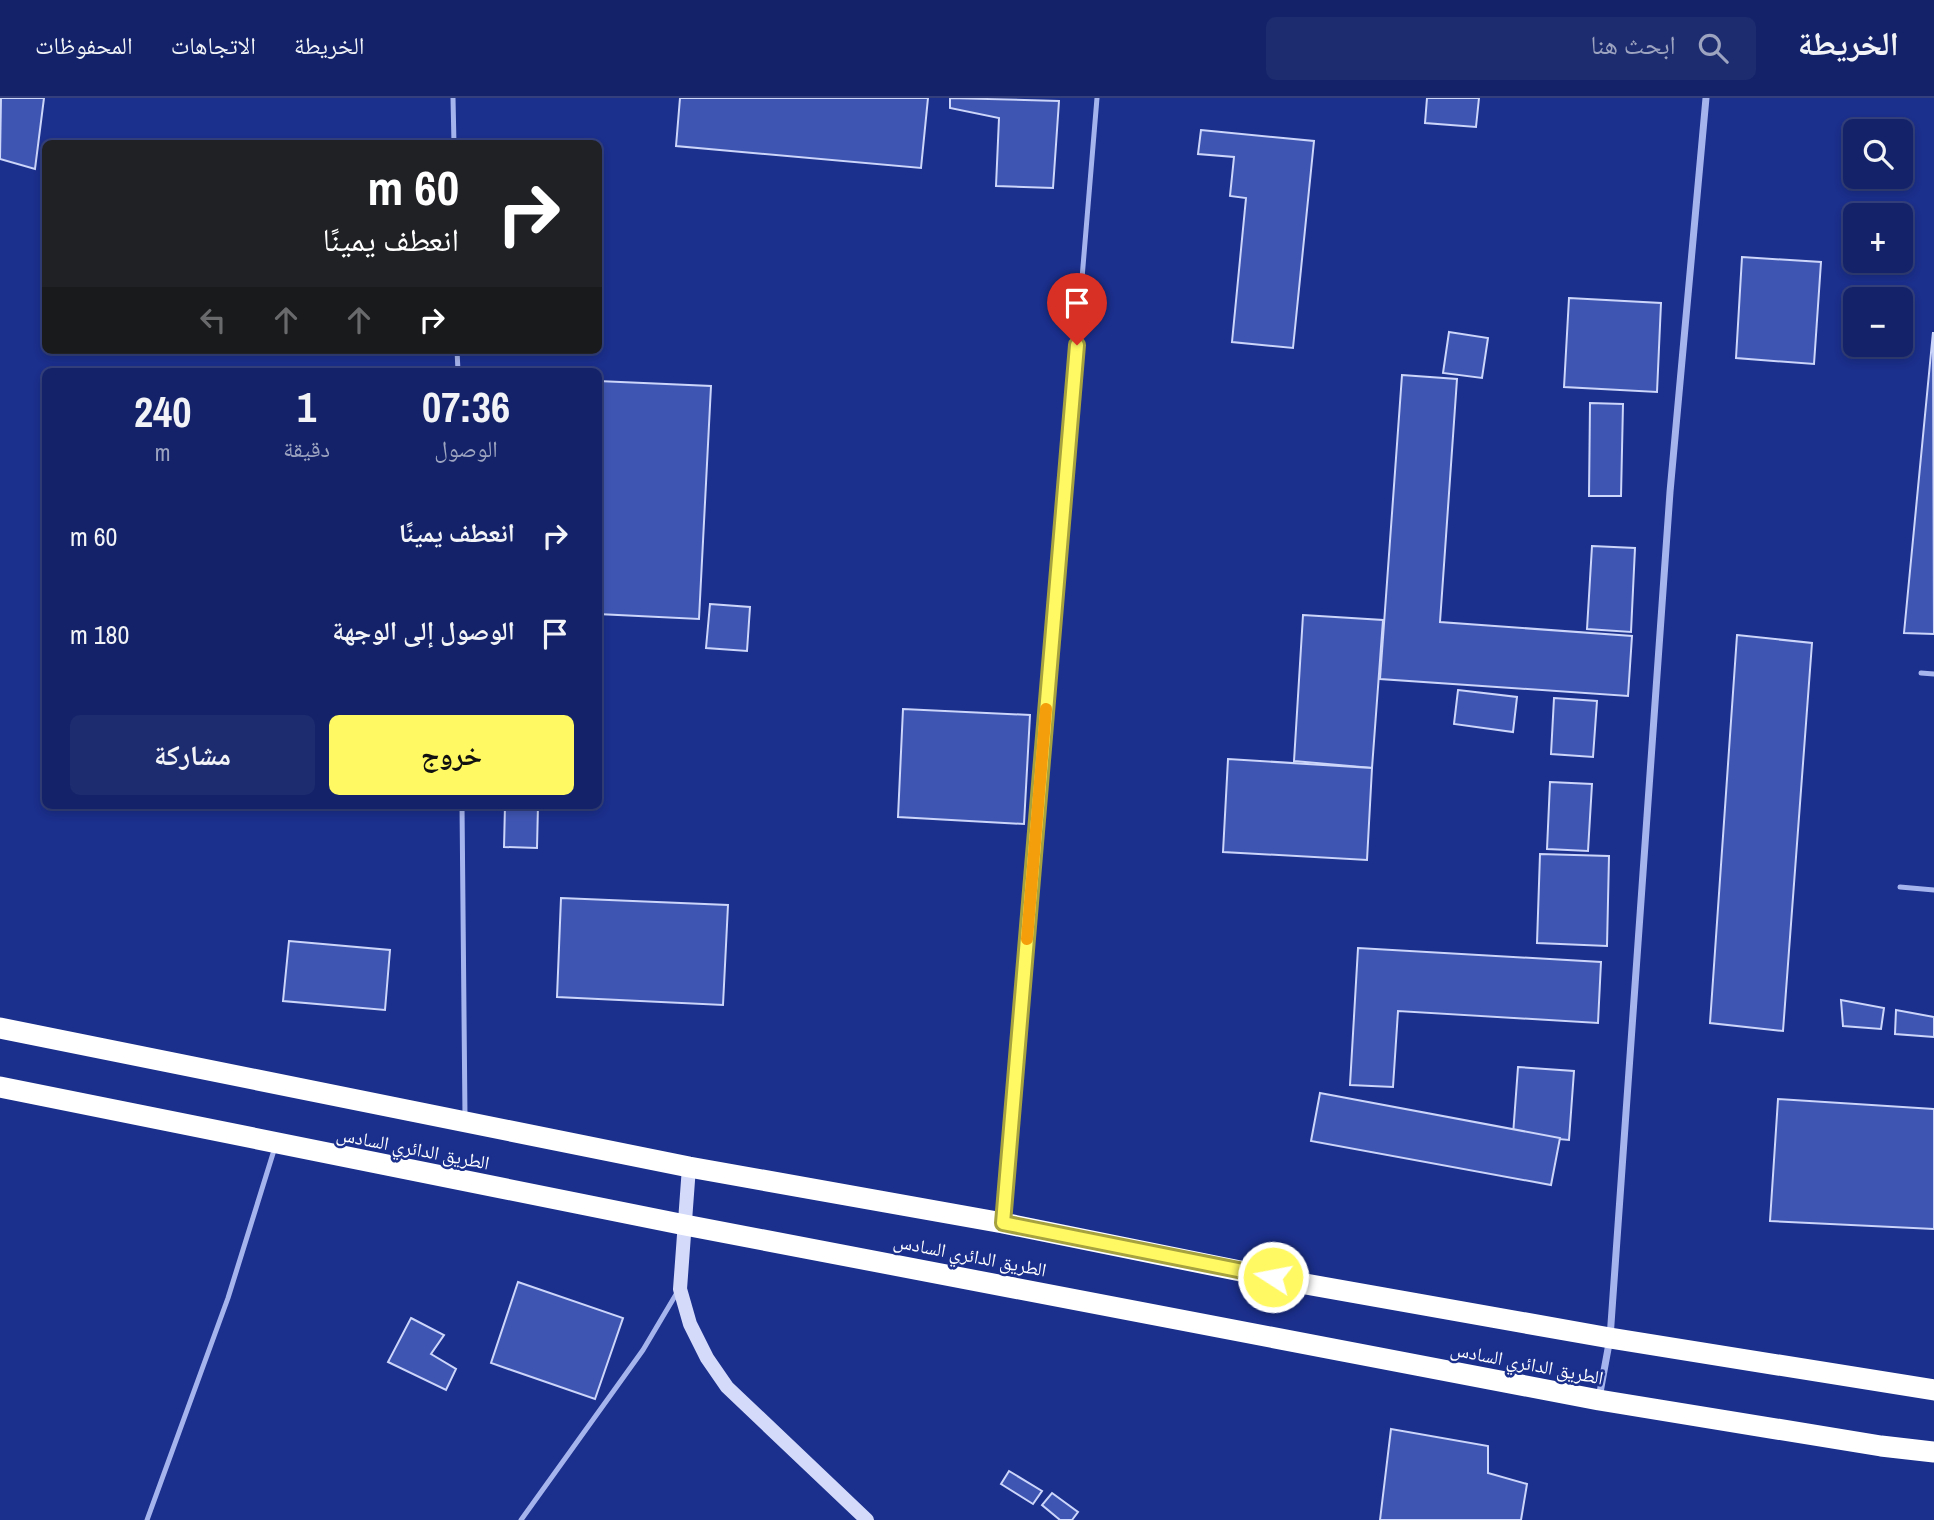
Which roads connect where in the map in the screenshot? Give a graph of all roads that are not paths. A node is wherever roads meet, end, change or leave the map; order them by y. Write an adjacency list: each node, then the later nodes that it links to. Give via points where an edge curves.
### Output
1 (453, 98): 4 (lane)
2 (1097, 98): 15 (lane)
3 (1706, 98): 18 (street, via 1670,492)
4 (454, 140)
5 (1921, 673): 6 (lane)
6 (1934, 674)
7 (462, 809): 12 (lane)
8 (1900, 887): 9 (lane)
9 (1934, 890)
10 (0, 1028): 12 (highway, الطريق الدائري السادس)
11 (0, 1087): 13 (highway, الطريق الدائري السادس)
12 (466, 1121): 14 (highway, الطريق الدائري السادس)
13 (276, 1143): 16 (highway, الطريق الدائري السادس); 22 (lane, via 228,1298)
14 (689, 1167): 15 (highway, الطريق الدائري السادس); 16 (main road)
15 (1003, 1223): 18 (highway, الطريق الدائري السادس, via 1300,1283)
16 (685, 1225): 17 (main road); 20 (highway, الطريق الدائري السادس)
17 (680, 1289): 23 (lane, via 643,1350); 24 (main road, via 690,1324 727,1387)
18 (1610, 1338): 19 (highway, الطريق الدائري السادس); 20 (street)
19 (1934, 1390)
20 (1599, 1400): 21 (highway, الطريق الدائري السادس)
21 (1934, 1452)
22 (147, 1520)
23 (521, 1520)
24 (867, 1520)

